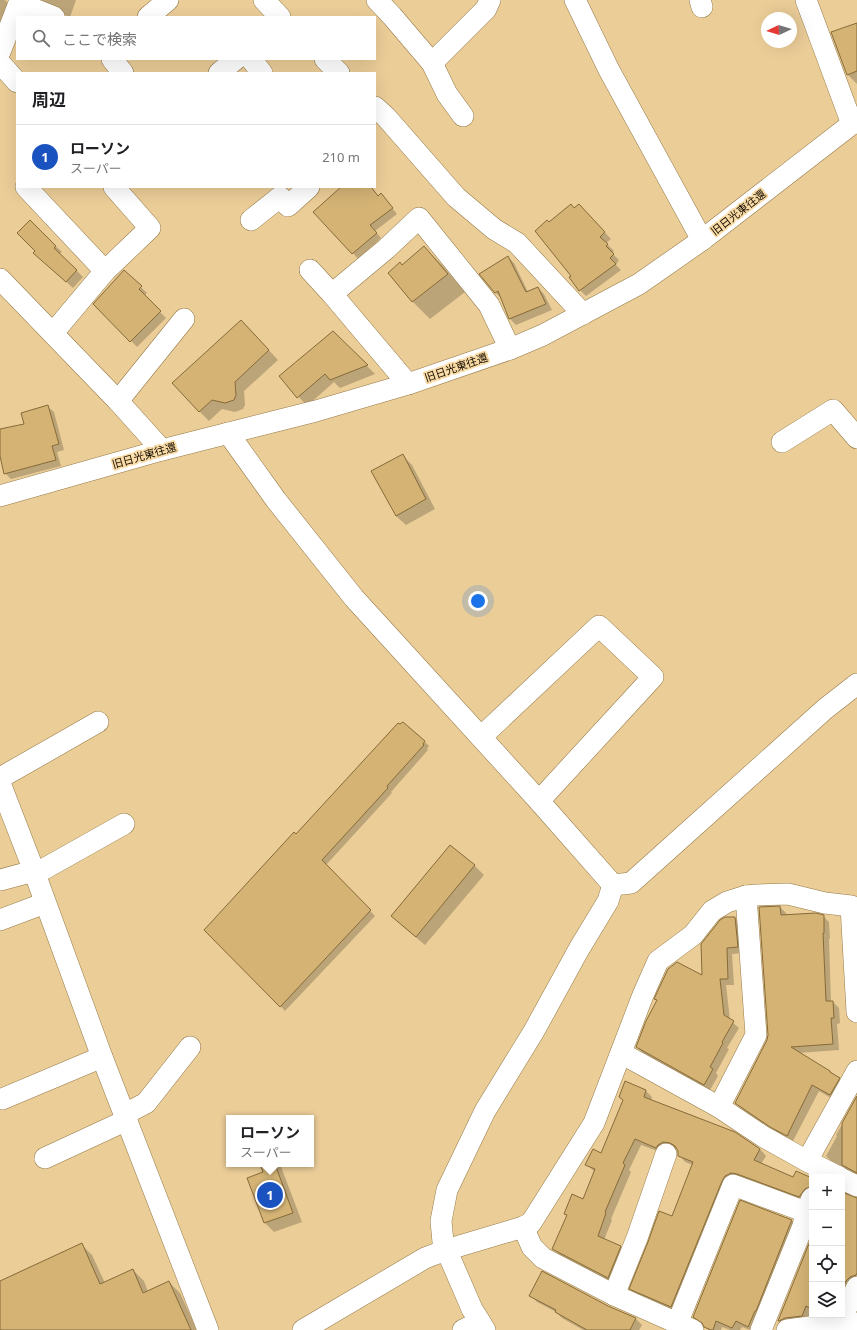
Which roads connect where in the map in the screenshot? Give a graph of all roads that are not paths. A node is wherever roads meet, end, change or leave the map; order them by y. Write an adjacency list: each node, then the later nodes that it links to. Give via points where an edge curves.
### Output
1 (168, 0): 9 (street)
2 (264, 0): 10 (street)
3 (377, 0): 7 (street)
4 (490, 0): 16 (street, via 486,9)
5 (806, 0): 25 (street)
6 (577, 1): 30 (street, via 609,70)
7 (397, 8): 16 (street)
8 (52, 16): 11 (street, via 19,3)
9 (149, 16)
10 (279, 16)
11 (0, 52)
12 (113, 60): 18 (street)
13 (235, 60): 19 (street)
14 (252, 60): 20 (street)
15 (326, 60): 21 (street)
16 (432, 62): 23 (street, via 447,94)
17 (0, 63): 22 (street)
18 (122, 72)
19 (220, 72)
20 (261, 72)
21 (339, 72)
22 (16, 81)
23 (463, 116)
24 (379, 117): 35 (street, via 456,197 494,229 517,243)
25 (855, 122): 30 (street, 旧日光東往還)
26 (27, 188): 32 (street)
27 (115, 188): 32 (street, via 150,228)
28 (308, 188): 29 (street, via 288,206 280,197)
29 (251, 220)
30 (702, 240): 35 (street, 旧日光東往還, via 639,284)
31 (310, 270): 34 (street)
32 (105, 271): 37 (street)
33 (0, 279): 37 (street)
34 (332, 294): 38 (street, via 419,218 489,305); 39 (street)
35 (583, 314): 38 (street, 旧日光東往還)
36 (184, 319): 40 (street)
37 (53, 333): 40 (street)
38 (510, 349): 39 (street, 旧日光東往還)
39 (408, 384): 41 (street, 旧日光東往還)
40 (118, 401): 44 (street)
41 (228, 433): 44 (street, 旧日光東往還); 48 (street, via 276,500 354,598)
42 (857, 438): 43 (street, via 833,410)
43 (782, 442)
44 (162, 450): 45 (street, 旧日光東往還)
45 (0, 496)
46 (857, 684): 55 (street, via 825,709 639,876 631,882)
47 (98, 722): 49 (street)
48 (481, 737): 51 (street); 51 (street, via 599,626 654,677)
49 (0, 778)
50 (0, 784): 53 (street)
51 (539, 801): 55 (street)
52 (124, 824): 53 (street)
53 (35, 872): 54 (street); 57 (street)
54 (0, 880)
55 (613, 885): 73 (street, via 608,900 534,1031 485,1111 461,1158 447,1190 441,1221)
56 (746, 896): 59 (street, via 788,894 850,906); 61 (street, via 727,902 712,911 694,935 658,961); 65 (street, via 756,1035)
57 (45, 904): 58 (street); 62 (street)
58 (0, 920)
59 (857, 1012)
60 (190, 1047): 66 (street, via 146,1103)
61 (621, 1053): 65 (street); 72 (street, via 594,1123 531,1223)
62 (102, 1057): 64 (street); 66 (street)
63 (857, 1071): 69 (street)
64 (2, 1099)
65 (719, 1107): 69 (street, via 764,1137)
66 (126, 1117): 68 (street); 79 (street)
67 (666, 1154): 75 (street, via 638,1238)
68 (44, 1158)
69 (827, 1173): 70 (street)
70 (857, 1186)
71 (809, 1205): 78 (street, via 733,1185); 81 (street)
72 (523, 1227): 73 (street); 75 (street, via 532,1247 543,1258)
73 (446, 1250): 77 (street, via 472,1309); 80 (street, via 425,1258)
74 (857, 1287): 76 (street)
75 (614, 1295): 78 (street)
76 (848, 1323): 82 (street)
77 (476, 1327)
78 (685, 1327)
79 (208, 1330)
80 (303, 1330)
81 (761, 1330)
82 (787, 1330)

